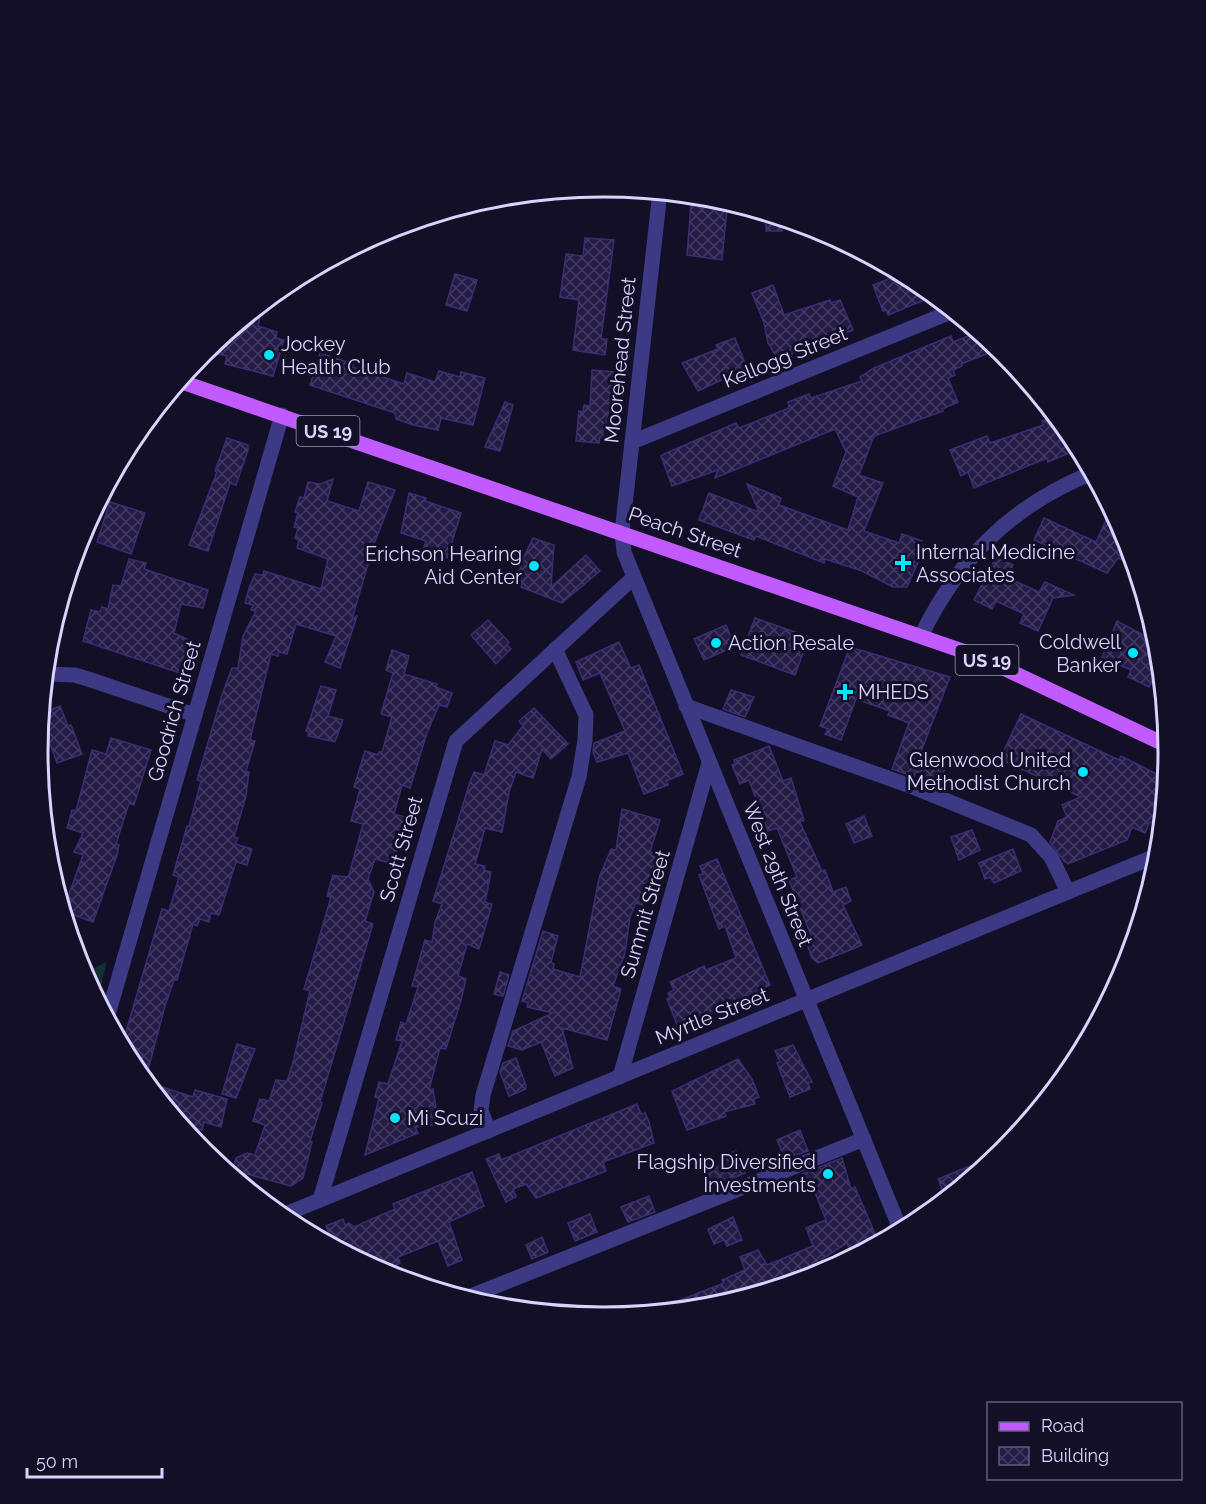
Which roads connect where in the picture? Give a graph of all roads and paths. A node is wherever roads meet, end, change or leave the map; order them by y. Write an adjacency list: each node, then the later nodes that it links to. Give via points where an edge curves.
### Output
1 (659, 200): 5 (street, Moorehead Street)
2 (944, 315): 5 (street, Kellogg Street)
3 (188, 384): 4 (main road, Peach Street / US 19)
4 (282, 415): 7 (main road, Peach Street / US 19); 13 (street, Goodrich Street)
5 (632, 442): 7 (street, Moorehead Street)
6 (1085, 476): 9 (street, via 1051,493 984,541 932,613)
7 (622, 532): 8 (street, West 29th Street); 9 (main road, Peach Street / US 19)
8 (633, 578): 10 (street, Scott Street); 12 (street, West 29th Street)
9 (921, 636): 14 (main road, Peach Street / US 19, via 1008,669)
10 (555, 649): 21 (street, via 584,710 585,740 579,777 483,1095 481,1111); 23 (street, Scott Street, via 463,733 451,752)
11 (54, 674): 13 (street, via 91,680)
12 (686, 706): 15 (street, West 29th Street); 17 (street, via 914,787 1019,829 1041,843)
13 (195, 715): 19 (street, Goodrich Street)
14 (1158, 741)
15 (709, 763): 18 (street, West 29th Street); 20 (street, Summit Street)
16 (1147, 859): 17 (street, Myrtle Street)
17 (1068, 892): 18 (street, Myrtle Street)
18 (806, 1000): 20 (street, Myrtle Street); 22 (street, West 29th Street)
19 (110, 1007)
20 (620, 1077): 21 (street, Myrtle Street)
21 (489, 1131): 23 (street, Myrtle Street)
22 (864, 1139): 25 (street, West 29th Street); 26 (street)
23 (320, 1200): 24 (street, Myrtle Street)
24 (293, 1211)
25 (897, 1222)
26 (480, 1293)

